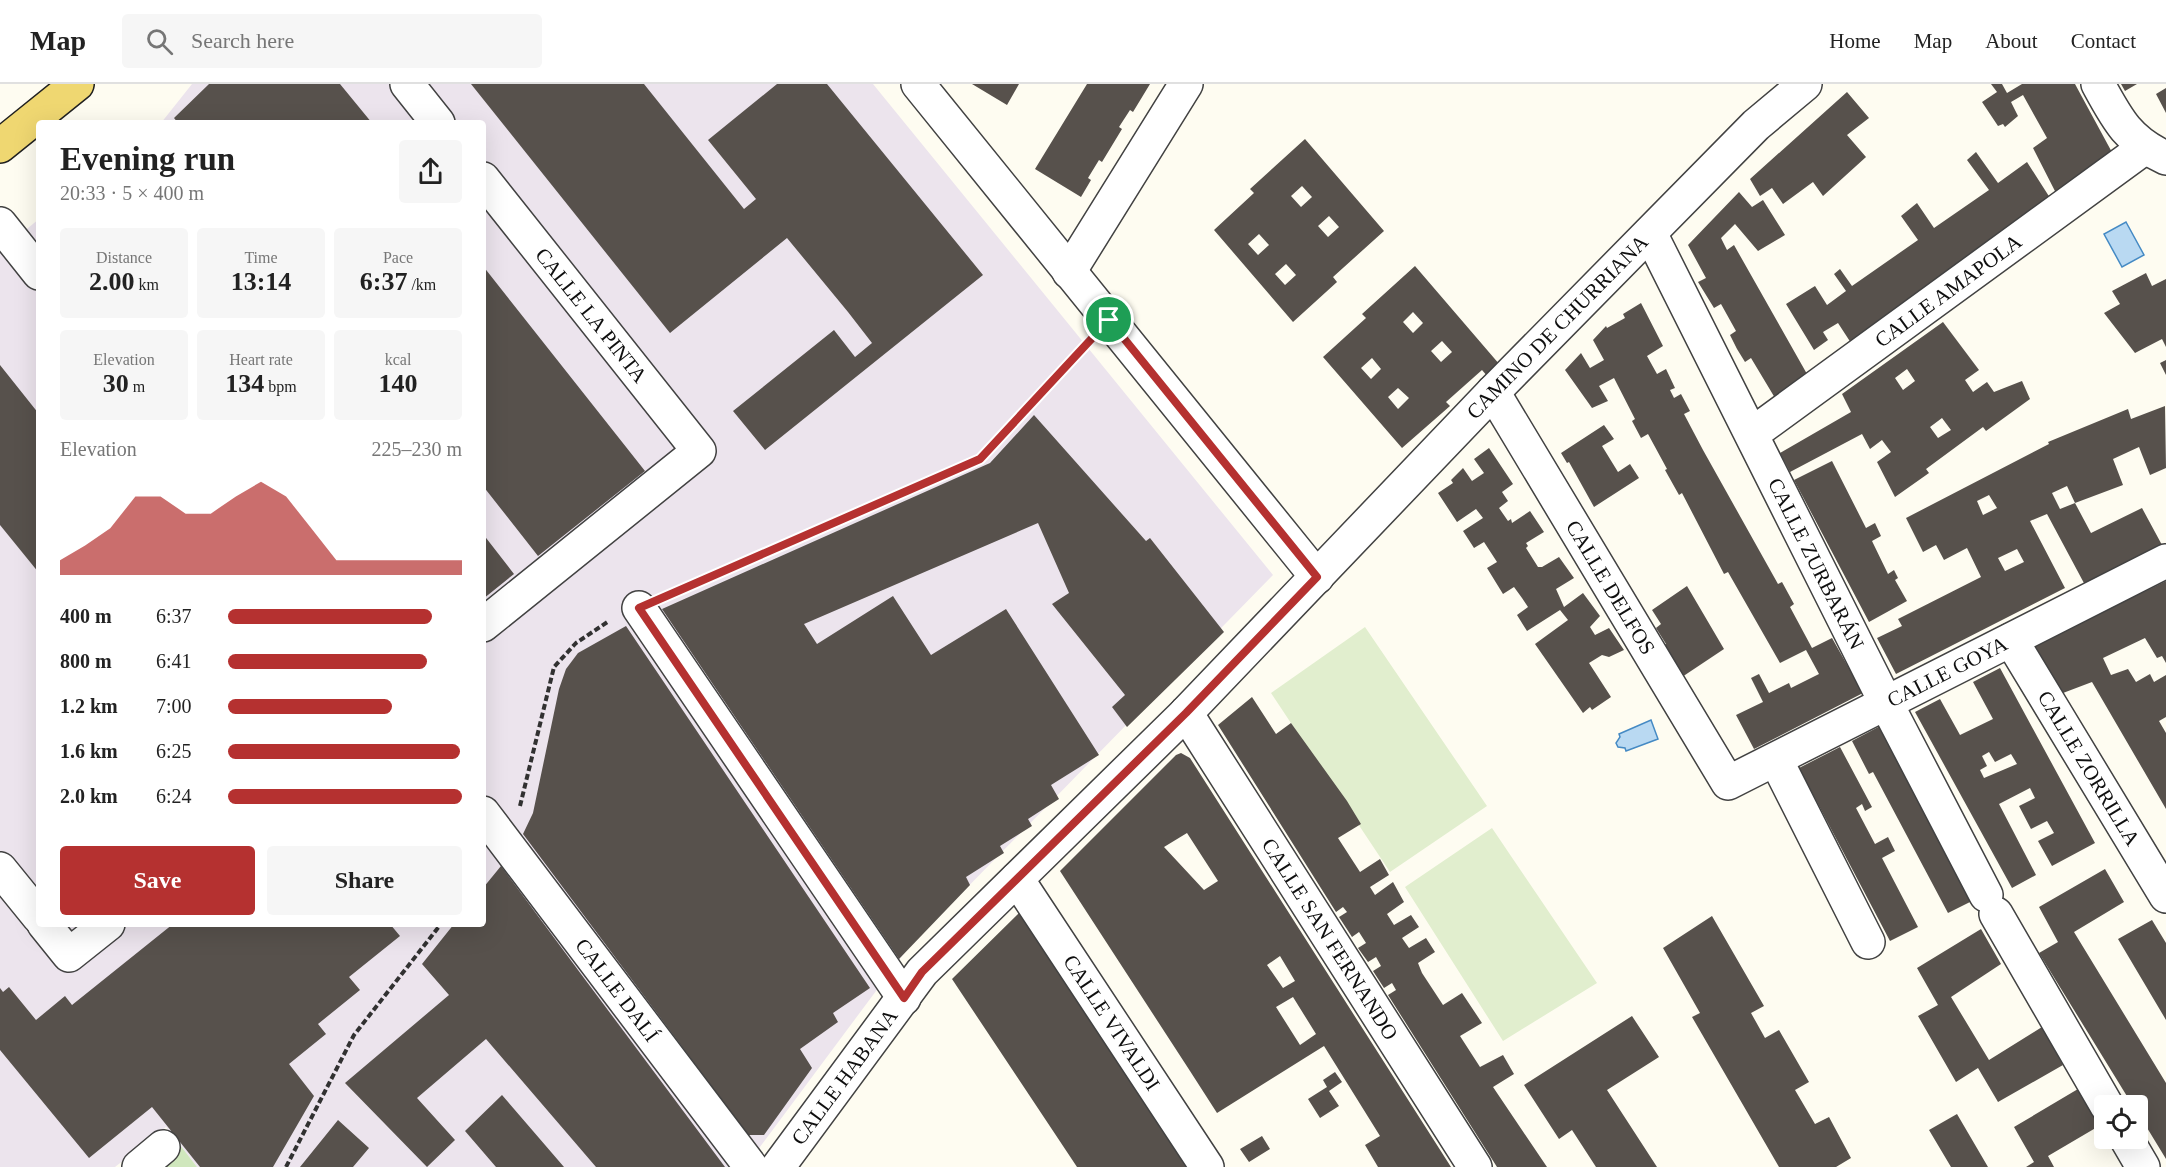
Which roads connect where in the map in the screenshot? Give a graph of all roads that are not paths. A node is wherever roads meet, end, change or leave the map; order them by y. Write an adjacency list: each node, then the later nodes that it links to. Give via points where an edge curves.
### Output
1 (77, 84): 8 (main road)
2 (407, 84): 7 (street)
3 (1186, 84): 14 (street)
4 (1805, 84): 12 (street, CAMINO DE CHURRIANA, via 1756,125)
5 (2098, 84): 9 (street, via 2119,123)
6 (921, 86): 14 (street)
7 (436, 120)
8 (0, 146)
9 (2155, 153): 16 (street, CALLE AMAPOLA)
10 (486, 184): 20 (street, CALLE LA PINTA, via 699,451)
11 (0, 224): 13 (street)
12 (1650, 233): 15 (street, CAMINO DE CHURRIANA); 16 (street, CALLE ZURBARÁN)
13 (36, 269)
14 (1069, 272): 18 (street)
15 (1493, 392): 18 (street, CAMINO DE CHURRIANA); 25 (street, CALLE DELFOS)
16 (1752, 434): 22 (street, CALLE ZURBARÁN)
17 (2166, 561): 21 (street, CALLE GOYA)
18 (1317, 577): 23 (street, CALLE HABANA)
19 (639, 608): 34 (street)
20 (486, 624)
21 (2011, 640): 22 (street, CALLE GOYA); 29 (street, CALLE ZORRILLA)
22 (1886, 703): 24 (street, CALLE GOYA); 35 (street, CALLE ZURBARÁN, via 1991,905)
23 (1186, 713): 28 (street, CALLE HABANA); 40 (street, CALLE SAN FERNANDO)
24 (1776, 760): 25 (street, CALLE GOYA); 33 (street)
25 (1728, 783)
26 (486, 817): 38 (street, CALLE DALÍ)
27 (0, 868): 30 (street)
28 (1017, 879): 34 (street, CALLE HABANA, via 922,972); 39 (street, CALLE VIVALDI)
29 (2166, 896)
30 (36, 913)
31 (46, 927): 32 (street, via 69,955)
32 (104, 927)
33 (1868, 942)
34 (904, 998): 37 (street, CALLE HABANA)
35 (2101, 1095)
36 (2132, 1149): 41 (street)
37 (788, 1162)
38 (751, 1167)
39 (1207, 1167)
40 (1475, 1167)
41 (2143, 1167)

